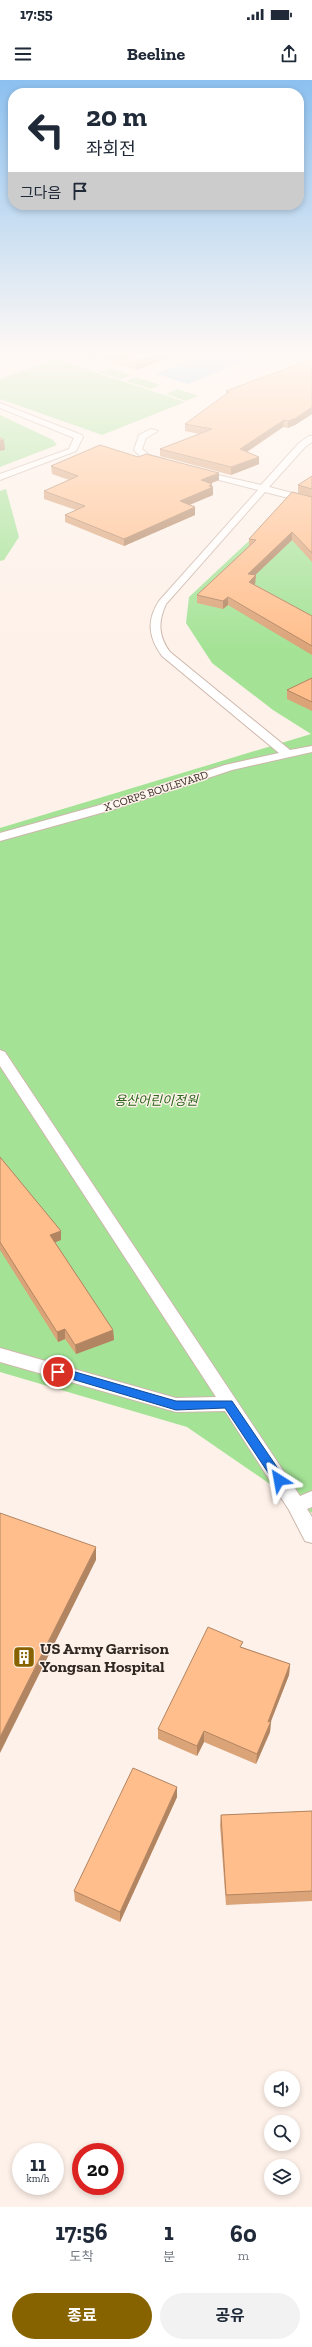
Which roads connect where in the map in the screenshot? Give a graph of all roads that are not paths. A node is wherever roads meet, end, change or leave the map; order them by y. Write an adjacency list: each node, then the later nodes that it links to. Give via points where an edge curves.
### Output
1 (71, 451): 6 (lane)
2 (140, 451): 4 (lane)
3 (297, 451): 7 (lane)
4 (170, 464)
5 (190, 469): 7 (lane)
6 (0, 477)
7 (265, 488): 8 (lane); 10 (lane, via 162,603 153,629 160,647 166,654)
8 (312, 501)
9 (312, 749): 10 (lane, X CORPS BOULEVARD)
10 (288, 754): 11 (lane, X CORPS BOULEVARD, via 230,767 104,808)
11 (0, 837)
12 (0, 1055): 14 (lane)
13 (0, 1355): 14 (lane, via 176,1405)
14 (228, 1404): 15 (lane)
15 (304, 1502): 16 (lane)
16 (312, 1536)

